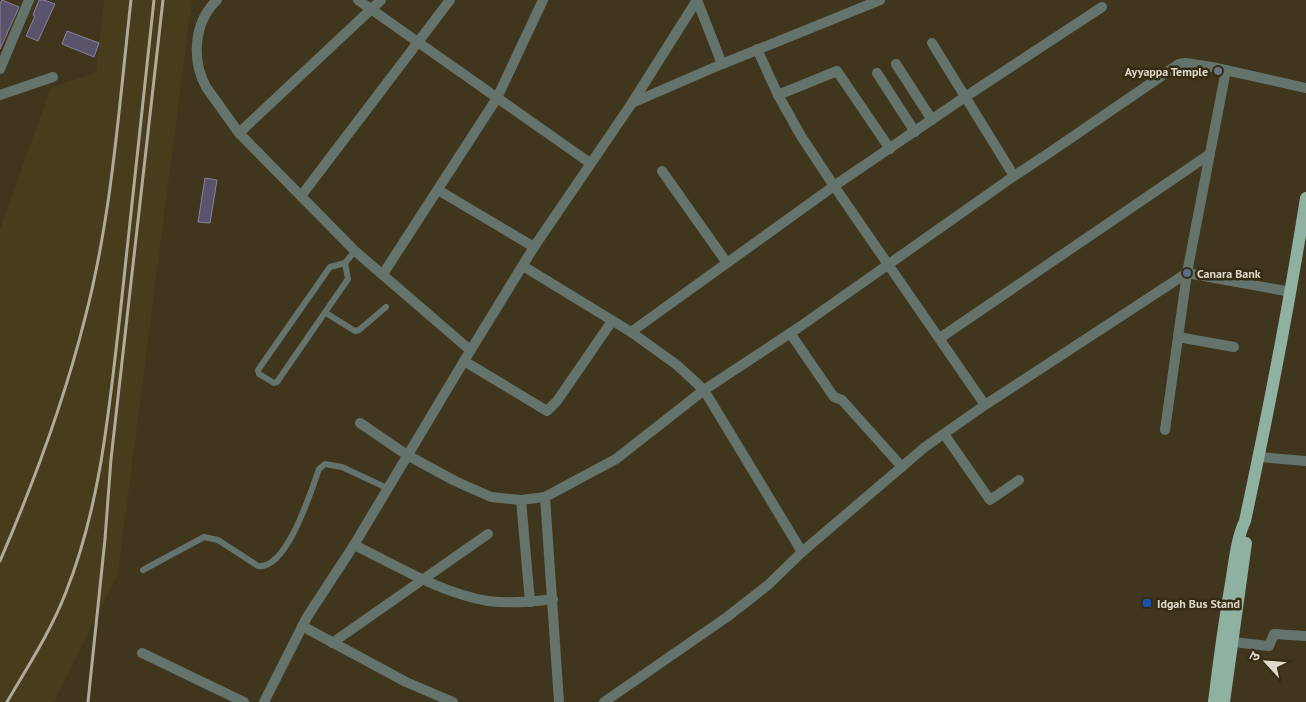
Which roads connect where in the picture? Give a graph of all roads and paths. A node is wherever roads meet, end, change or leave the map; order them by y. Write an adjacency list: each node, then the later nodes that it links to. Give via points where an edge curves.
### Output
1 (29, 0): 16 (street)
2 (217, 0): 28 (street, via 203,18 197,58 206,87)
3 (358, 0): 10 (street)
4 (381, 0): 10 (street)
5 (450, 0): 11 (street)
6 (543, 0): 24 (street)
7 (697, 0): 14 (street); 25 (street)
8 (880, 0): 13 (street)
9 (1102, 7): 23 (street)
10 (372, 10): 11 (street); 28 (street)
11 (419, 42): 24 (street); 36 (street)
12 (932, 43): 23 (street)
13 (757, 49): 14 (street); 22 (street)
14 (722, 64): 25 (street)
15 (896, 64): 26 (street)
16 (0, 69)
17 (1226, 70): 20 (street); 30 (street); 33 (street, via 1179,64)
18 (877, 73): 27 (street)
19 (53, 77): 21 (street)
20 (1306, 88)
21 (0, 95)
22 (778, 95): 29 (street, via 837,71); 34 (street)
23 (965, 97): 26 (street); 33 (street)
24 (497, 98): 31 (street); 35 (street)
25 (632, 103): 31 (street)
26 (932, 120): 27 (street)
27 (915, 132): 29 (street)
28 (239, 133): 36 (street)
29 (890, 150): 34 (street)
30 (1210, 154): 44 (street); 53 (street)
31 (590, 163): 38 (street)
32 (662, 171): 41 (street)
33 (1014, 176): 42 (street)
34 (834, 186): 41 (street); 42 (street)
35 (438, 190): 38 (street); 45 (street)
36 (301, 196): 39 (street)
37 (1306, 198): 46 (main road)
38 (534, 247): 43 (street)
39 (355, 251): 40 (lane); 45 (street)
40 (345, 263): 48 (lane, via 348,279); 48 (lane, via 330,267 258,370 259,374 276,382)
41 (727, 263): 50 (street)
42 (888, 263): 51 (street); 53 (street)
43 (524, 266): 49 (street); 55 (street)
44 (1188, 273): 46 (street); 52 (street); 58 (street)
45 (383, 274): 55 (street)
46 (1291, 292): 63 (main road)
47 (386, 307): 48 (lane, via 355,331)
48 (326, 313)
49 (612, 321): 50 (street); 56 (street, via 557,401 546,411)
50 (631, 332): 57 (street, via 677,365)
51 (790, 333): 57 (street); 65 (street, via 834,397 842,400)
52 (1178, 337): 54 (street); 60 (street)
53 (940, 338): 58 (street)
54 (1234, 347)
55 (470, 350): 56 (street)
56 (464, 361): 62 (street)
57 (704, 390): 68 (street, via 616,459); 73 (street)
58 (985, 405): 61 (street)
59 (360, 423): 62 (street)
60 (1165, 430)
61 (944, 434): 65 (street); 66 (street, via 990,500)
62 (407, 455): 67 (street); 69 (street, via 491,497)
63 (1258, 457): 64 (street); 70 (main road)
64 (1306, 461)
65 (902, 467): 73 (street)
66 (1019, 480)
67 (387, 488): 72 (street); 74 (lane, via 342,467 325,464 291,539 282,552 265,565 258,566 218,540 204,537)
68 (545, 498): 69 (street); 76 (street)
69 (521, 500): 77 (street)
70 (1246, 524): 80 (main road); 88 (main road, via 1237,549)
71 (488, 534): 75 (street)
72 (354, 545): 75 (street); 78 (street)
73 (802, 552): 87 (street, via 768,585 727,617)
74 (143, 570)
75 (423, 578): 77 (street, via 480,599); 81 (street)
76 (553, 599): 77 (street); 86 (street)
77 (530, 602)
78 (302, 626): 81 (street); 84 (street)
79 (1306, 636): 80 (street, via 1274,634 1269,646)
80 (1233, 642): 89 (main road)
81 (332, 643): 85 (street, via 406,682)
82 (142, 653): 83 (street)
83 (244, 702)
84 (264, 702)
85 (453, 702)
86 (559, 702)
87 (604, 702)
88 (1214, 702)
89 (1224, 702)

